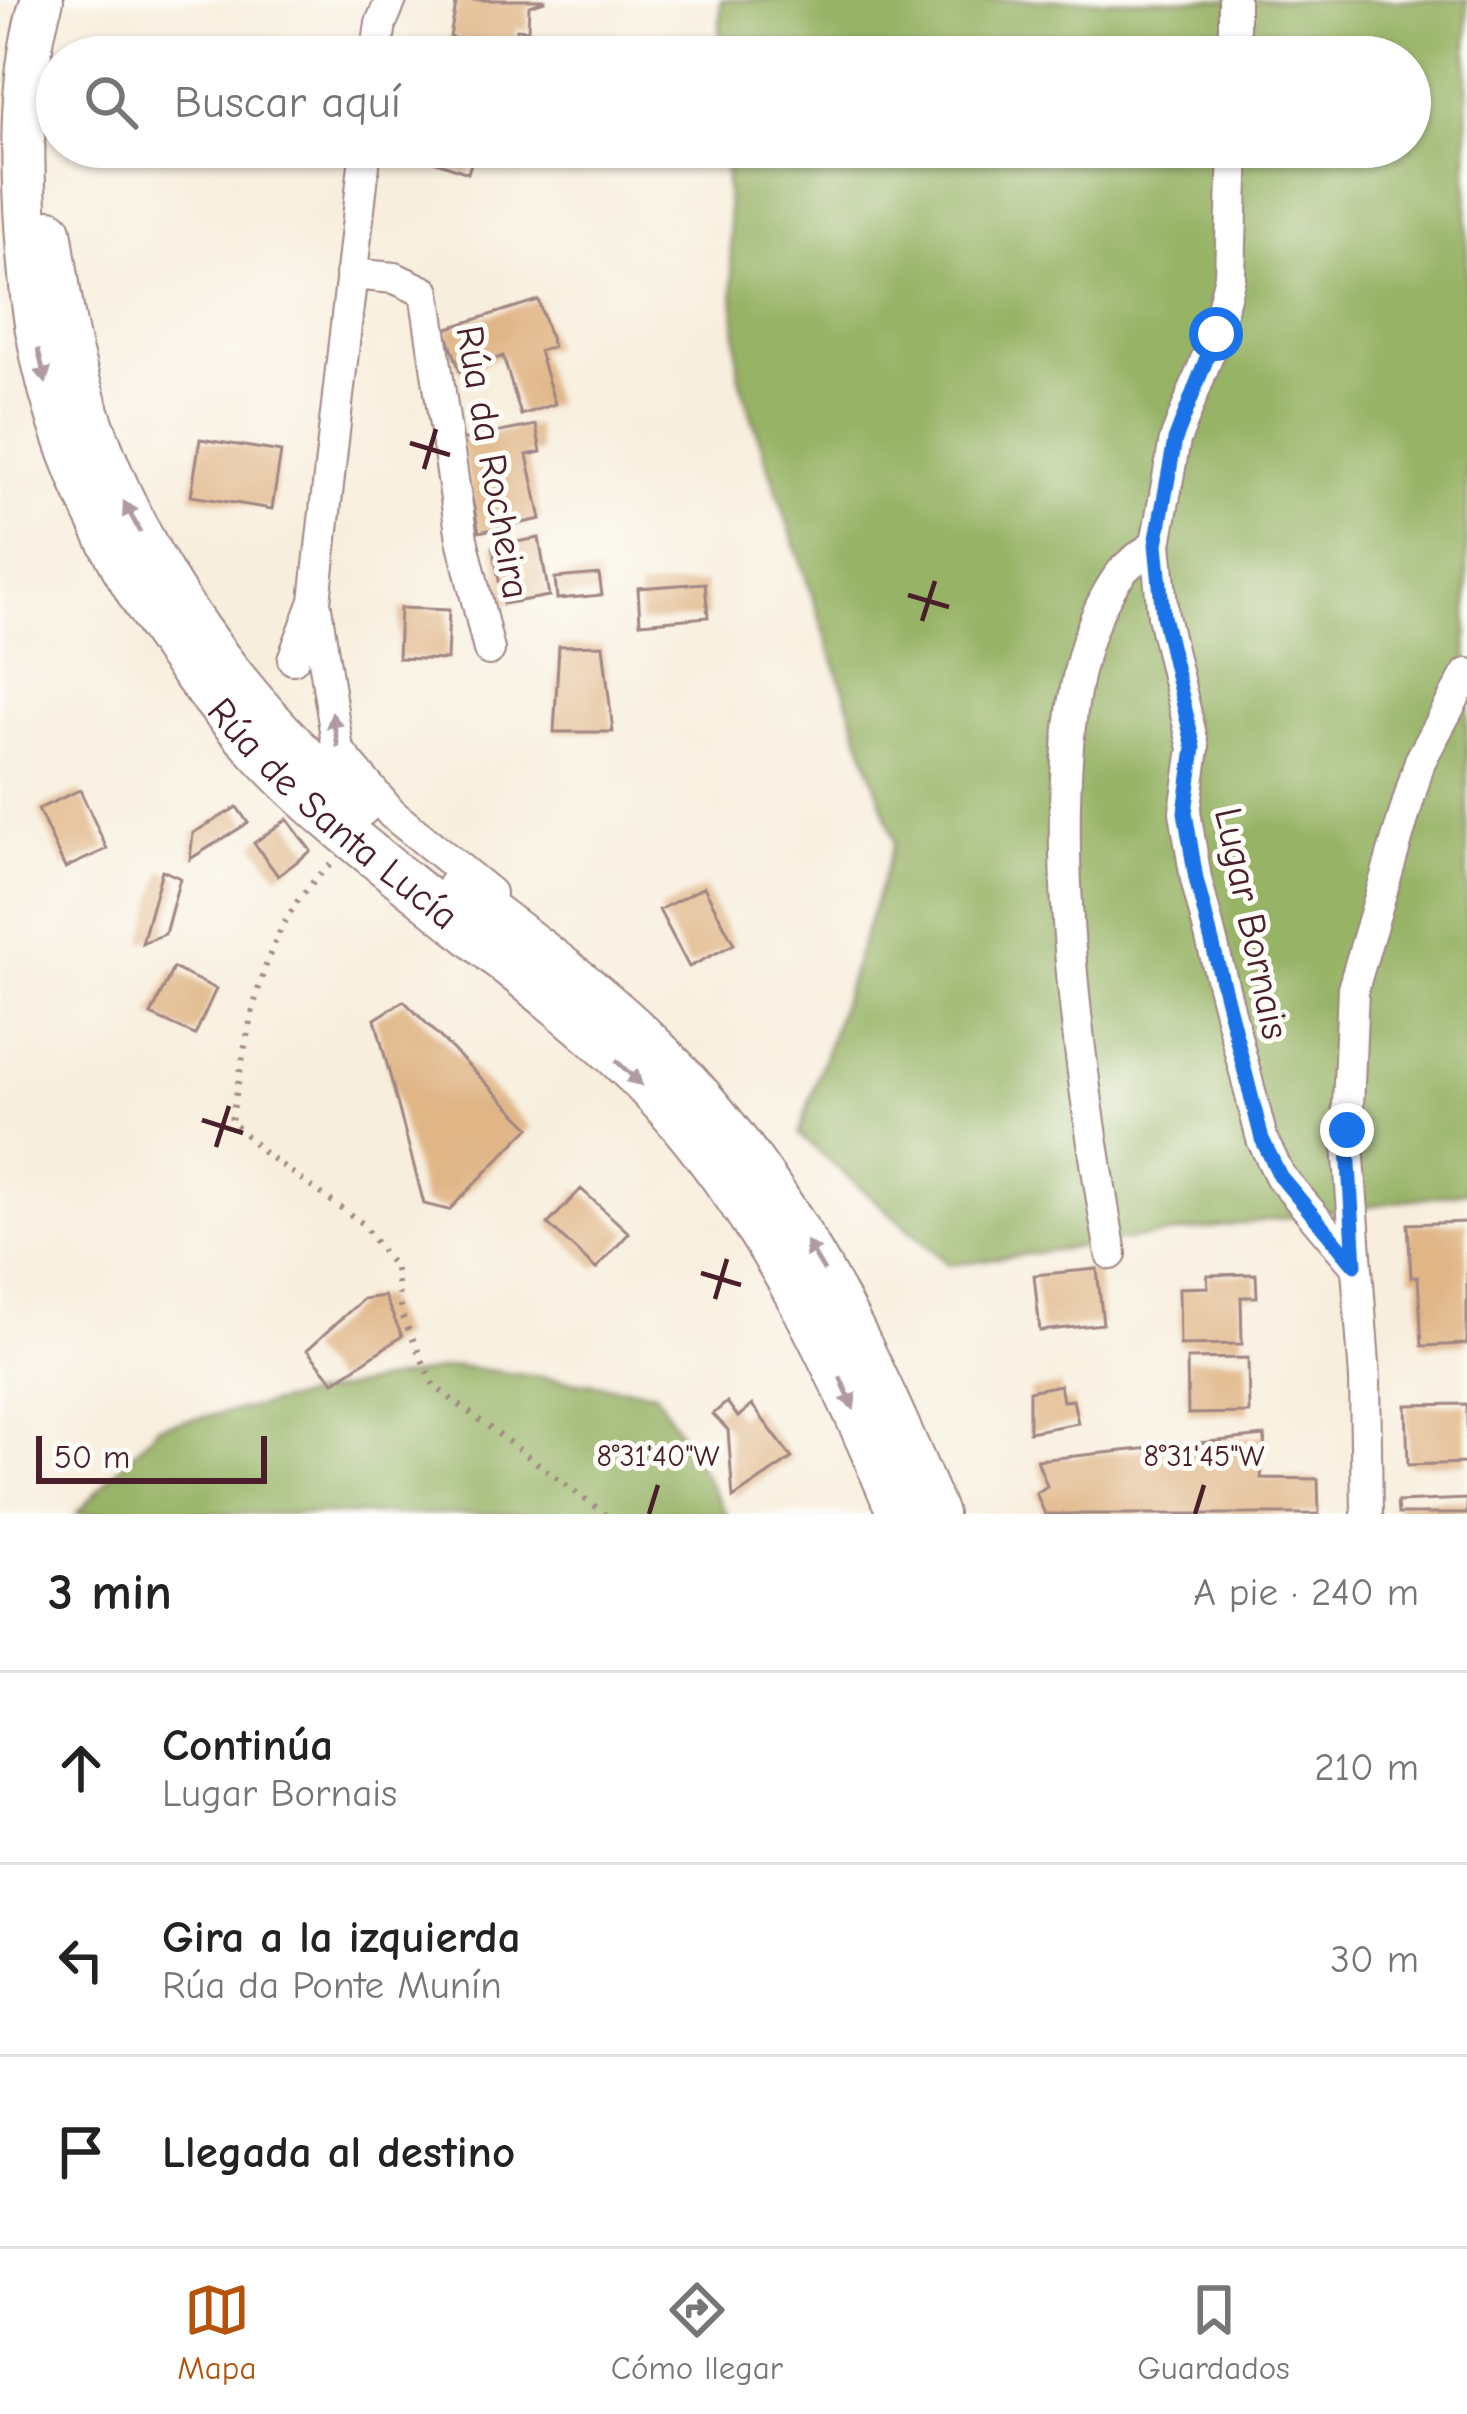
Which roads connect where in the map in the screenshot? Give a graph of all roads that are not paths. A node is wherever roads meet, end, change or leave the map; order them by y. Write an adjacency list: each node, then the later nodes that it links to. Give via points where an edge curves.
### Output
1 (42, 0): 5 (highway, Rúa de Santa Lucía, one-way to 5)
2 (68, 0): 6 (highway, Rúa de Santa Lucía)
3 (391, 0): 7 (street)
4 (1234, 0): 8 (street)
5 (37, 36)
6 (61, 36)
7 (378, 36)
8 (1234, 36)
9 (36, 47): 22 (highway, Rúa de Santa Lucía, one-way to 22, via 21,164 31,298 40,369 94,518 198,682 275,768 586,1030 677,1120 758,1224 821,1333)
10 (48, 168): 19 (highway, Rúa de Santa Lucía, one-way to 10, via 345,794 248,694 177,603 115,484 72,357 48,218)
11 (363, 168): 13 (street)
12 (1233, 168): 14 (street, Lugar Bornais, via 1230,276 1175,440)
13 (351, 274): 15 (street); 16 (street, Rúa da Rocheira, via 394,278 424,292 462,539)
14 (1156, 544): 20 (street, via 1121,572 1092,630 1071,717 1068,965); 21 (street, Lugar Bornais, via 1163,616 1194,748 1185,812 1196,879 1262,1139 1280,1176)
15 (315, 602): 17 (street); 19 (street, one-way to 15, via 560,947 392,814 338,750)
16 (489, 650)
17 (293, 659)
18 (1467, 674): 21 (street, via 1420,760 1353,989 1347,1130)
19 (586, 990): 23 (highway, Rúa de Santa Lucía, one-way to 19, via 839,1296 799,1230 733,1135 656,1048)
20 (1111, 1254)
21 (1355, 1265): 24 (street)
22 (899, 1514)
23 (937, 1514)
24 (1367, 1514)

